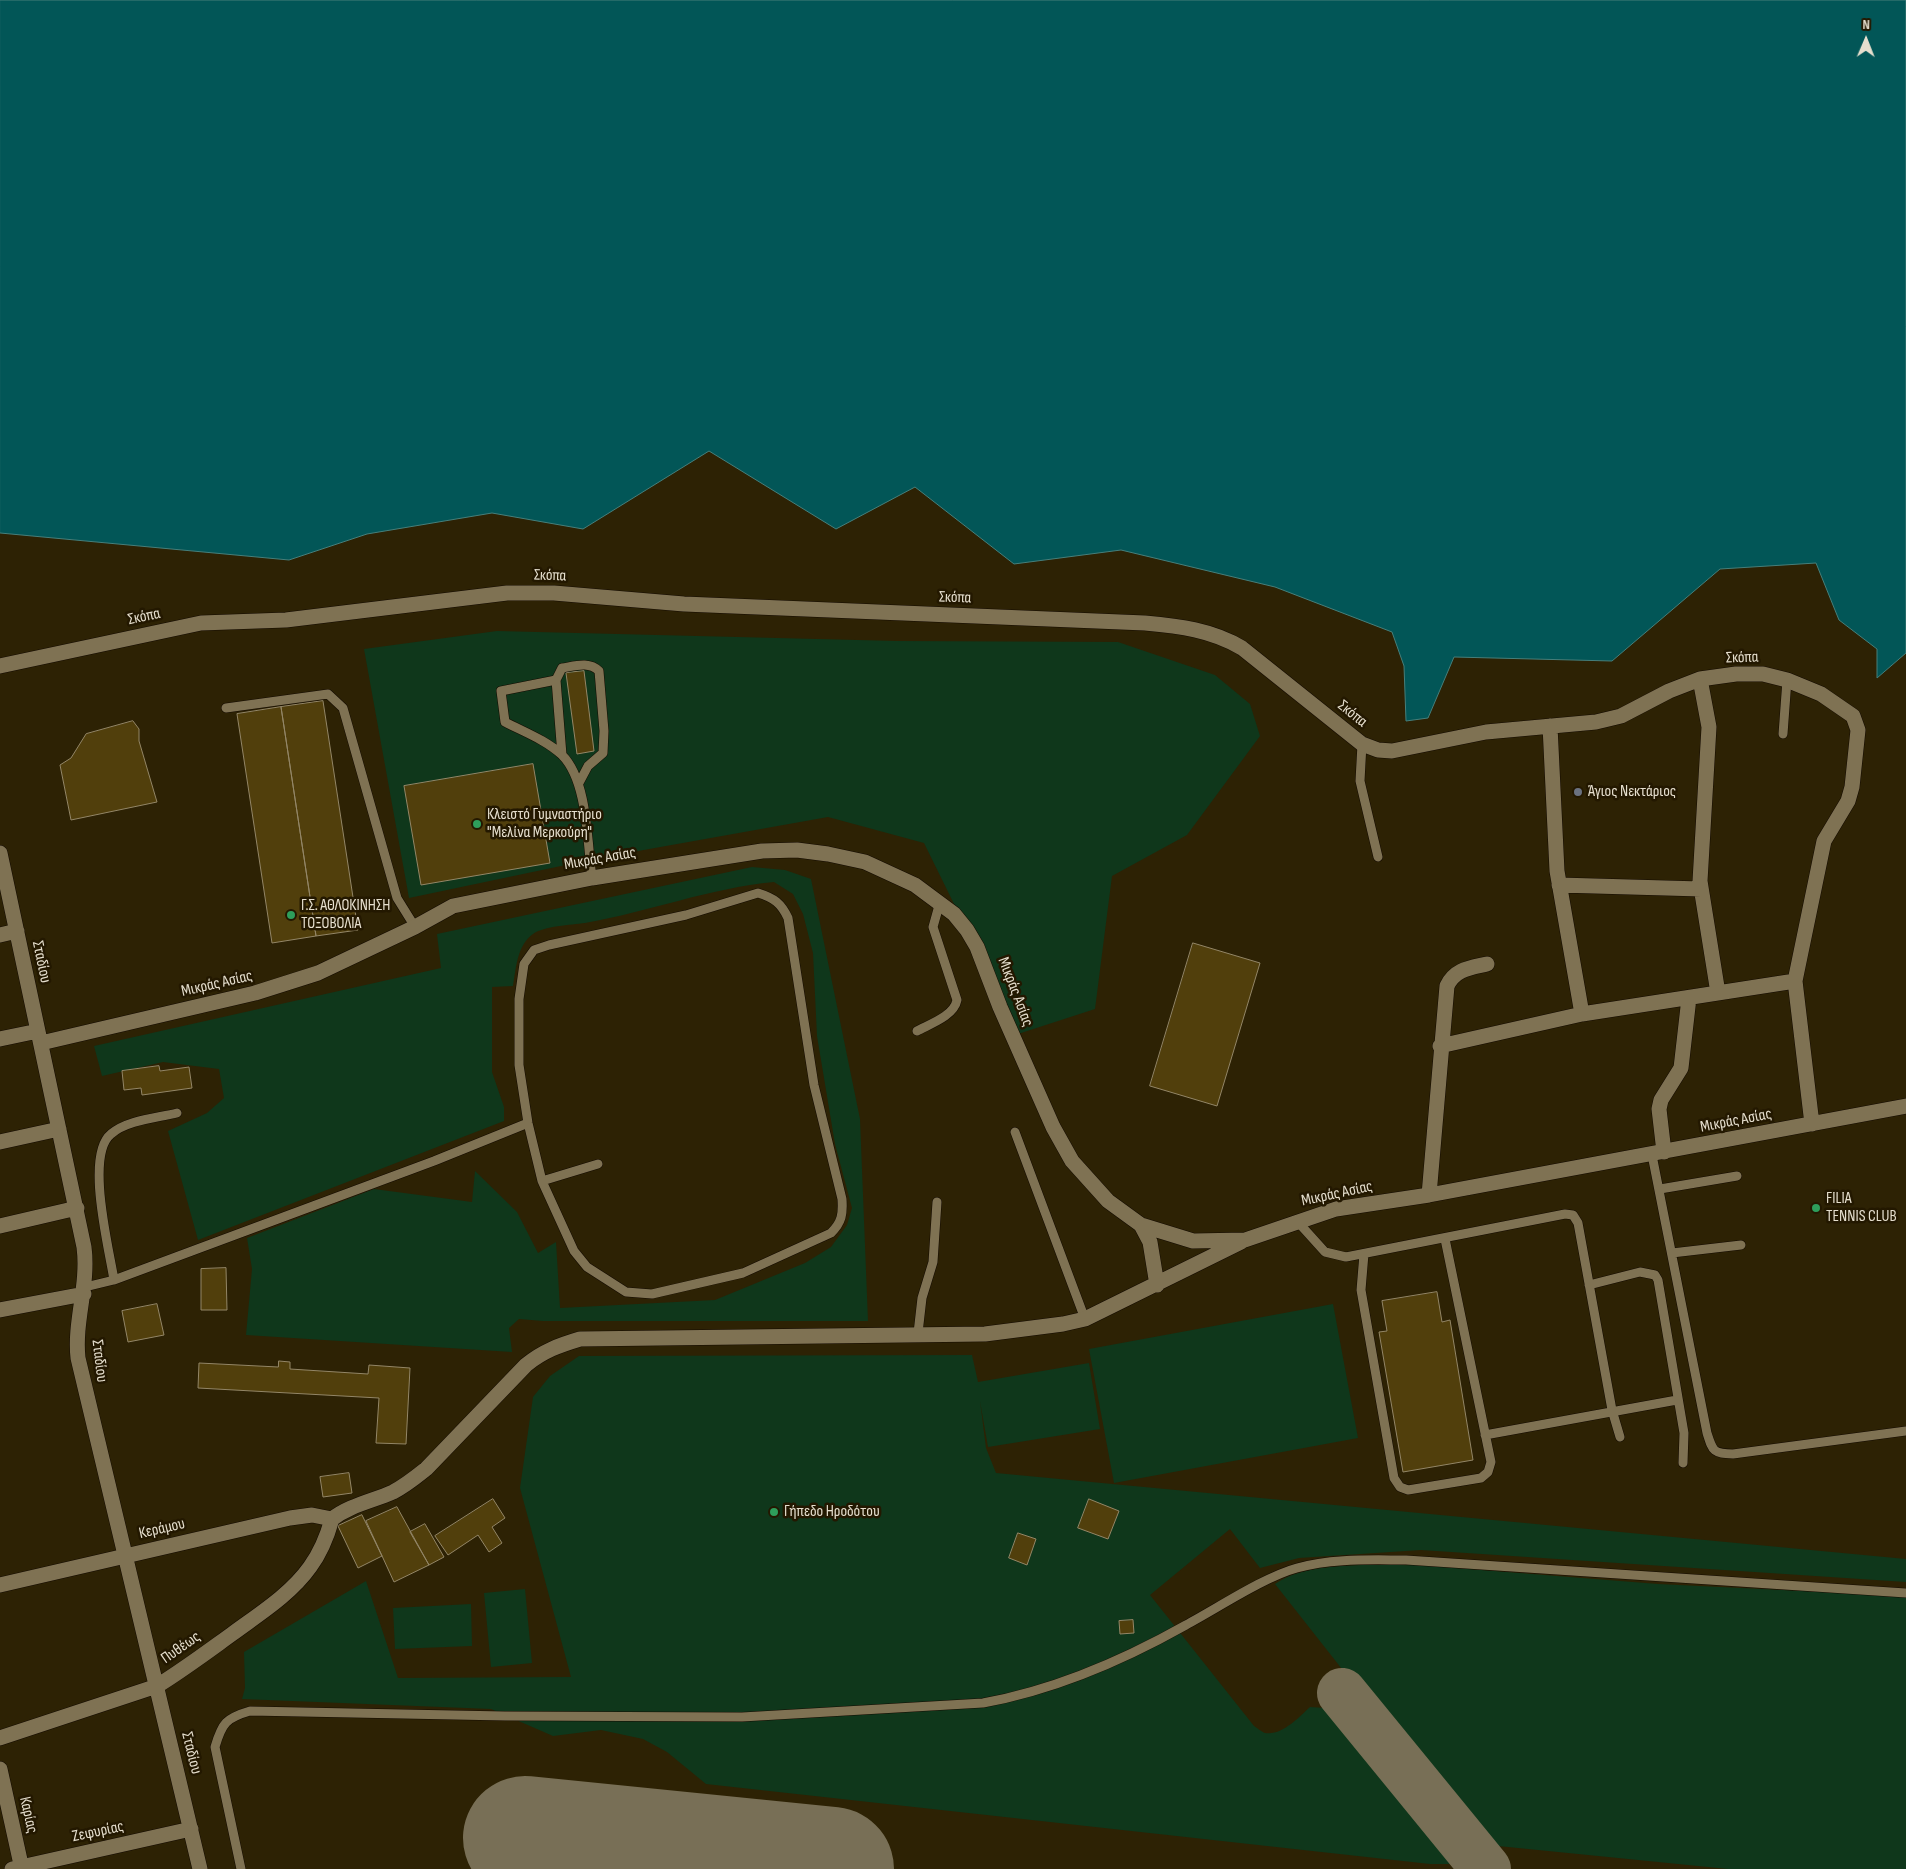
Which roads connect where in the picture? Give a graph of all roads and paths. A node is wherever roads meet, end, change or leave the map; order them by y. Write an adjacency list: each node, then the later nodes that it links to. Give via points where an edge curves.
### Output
1 (0, 666): 8 (street, Σκόπα, via 201,623 286,620 507,593 554,593 684,604 851,612 1145,623 1196,629 1229,640 1254,655)
2 (1700, 679): 4 (street, Σκόπα, via 1763,674); 6 (street, Σκόπα, via 1621,716); 15 (street, via 1709,728)
3 (556, 680): 9 (lane); 9 (lane, via 502,691 505,722); 10 (lane, via 562,668 594,666 599,671 603,753 588,766)
4 (1787, 680): 7 (lane); 21 (street, Σκόπα, via 1821,694 1853,716 1858,730 1852,787 1848,801 1824,841)
5 (226, 708): 17 (lane, via 328,694 343,708 398,898)
6 (1550, 726): 8 (street, Σκόπα, via 1486,732 1392,751); 14 (street)
7 (1783, 734)
8 (1362, 744): 12 (lane, via 1362,790)
9 (562, 755): 10 (lane)
10 (579, 784): 13 (lane)
11 (0, 853): 18 (street, Σταδίου)
12 (1378, 857)
13 (592, 878): 16 (street, Μικράς Ασίας, via 762,851 797,850 865,862 915,885); 17 (street, Μικράς Ασίας, via 453,906)
14 (1559, 884): 15 (street); 24 (street)
15 (1701, 889): 22 (street)
16 (940, 902): 25 (lane, via 932,927 957,1000 956,1006 947,1015); 45 (street, Μικράς Ασίας, via 968,930 978,947 1000,1007 1053,1127 1072,1161 1108,1201)
17 (415, 928): 26 (street, Μικράς Ασίας, via 318,972 256,993)
18 (17, 931): 19 (street); 26 (street, Σταδίου)
19 (0, 935)
20 (1487, 964): 28 (street, via 1460,970 1450,978)
21 (1795, 981): 22 (street); 32 (street)
22 (1718, 993): 23 (street)
23 (1689, 998): 24 (street); 36 (street, via 1681,1068 1658,1109)
24 (1582, 1014): 28 (street)
25 (917, 1031)
26 (40, 1037): 27 (street, Μικράς Ασίας); 33 (street, Σταδίου)
27 (0, 1039)
28 (1440, 1046): 41 (street)
29 (1906, 1106): 32 (street, Μικράς Ασίας)
30 (176, 1113): 52 (lane, via 124,1126 111,1134 101,1148 97,1173)
31 (528, 1123): 39 (lane); 39 (lane, via 518,1058 519,999 524,964 534,950 686,914 758,893 773,898 782,906 788,918 814,1085 842,1199 843,1215 839,1225 831,1234 742,1273 652,1294 626,1292 592,1272 574,1251); 52 (lane)
32 (1812, 1124): 36 (street, Μικράς Ασίας)
33 (59, 1129): 35 (street); 43 (street, Σταδίου)
34 (1014, 1132): 57 (lane)
35 (0, 1142)
36 (1658, 1154): 40 (lane); 41 (street, Μικράς Ασίας)
37 (598, 1164): 39 (lane)
38 (1737, 1176): 40 (lane)
39 (542, 1181)
40 (1660, 1189): 50 (lane)
41 (1428, 1195): 44 (street, Μικράς Ασίας, via 1336,1209)
42 (937, 1202): 58 (lane, via 933,1262 922,1298)
43 (77, 1208): 46 (street); 55 (street, Σταδίου, via 86,1260)
44 (1297, 1221): 48 (street, Μικράς Ασίας); 51 (lane, via 1325,1252 1346,1257)
45 (1141, 1225): 48 (street, Μικράς Ασίας, via 1192,1241); 53 (street, via 1150,1242)
46 (0, 1226)
47 (1445, 1239): 51 (lane); 54 (lane, via 1573,1215 1578,1223); 62 (lane)
48 (1245, 1240): 53 (street)
49 (1741, 1245): 50 (lane)
50 (1672, 1253): 61 (lane, via 1713,1450 1733,1454)
51 (1364, 1254): 62 (lane, via 1361,1290 1394,1478 1400,1487 1408,1490 1481,1478 1488,1472 1491,1462)
52 (114, 1280): 55 (lane)
53 (1157, 1285): 57 (street)
54 (1589, 1286): 59 (lane, via 1640,1272 1655,1275); 60 (lane)
55 (84, 1290): 56 (street); 66 (street, Σταδίου, via 78,1358)
56 (0, 1310)
57 (1085, 1318): 58 (street, via 1064,1324 985,1334)
58 (918, 1333): 65 (street, via 580,1339 560,1345 541,1352 526,1365 412,1480 394,1492 342,1511)
59 (1678, 1400): 60 (lane); 64 (lane, via 1684,1433)
60 (1612, 1410): 62 (lane); 63 (lane)
61 (1906, 1431)
62 (1485, 1434)
63 (1620, 1438)
64 (1683, 1463)
65 (332, 1519): 66 (street, Κεράμου, via 304,1515); 69 (street, Πυθέως, via 326,1542 310,1568 291,1588)
66 (125, 1556): 67 (street, Κεράμου); 69 (street, Σταδίου)
67 (0, 1585)
68 (1906, 1593): 75 (lane, via 1406,1560 1351,1561 1296,1568 1275,1576 1167,1636 1074,1680 982,1703 742,1717 250,1711 232,1716 220,1729 215,1747)
69 (156, 1686): 70 (street, Πυθέως); 72 (street, Σταδίου)
70 (0, 1738)
71 (0, 1769): 73 (street, Καρίας)
72 (191, 1830): 73 (street, Ζεφυρίας); 74 (street, Σταδίου)
73 (19, 1868)
74 (200, 1869)
75 (241, 1869)

